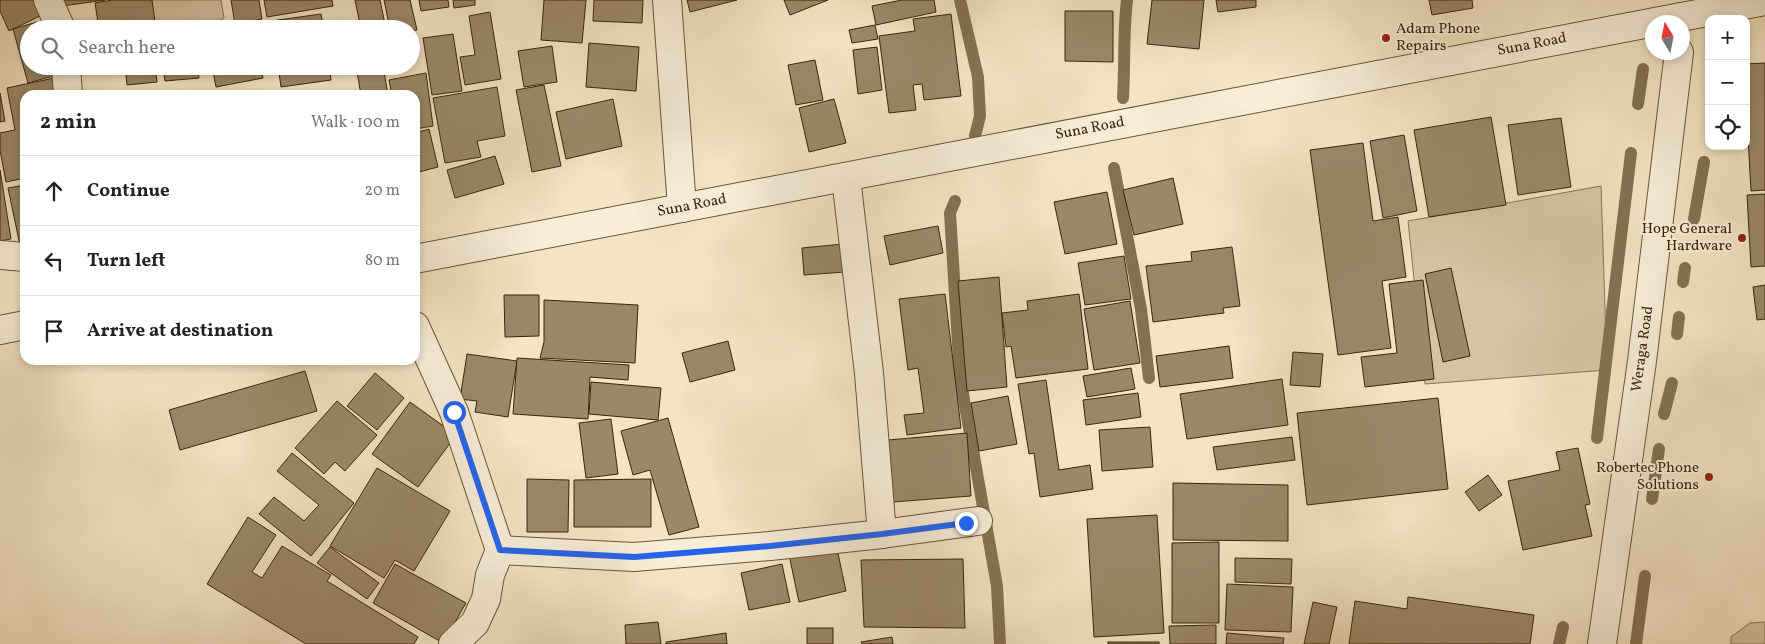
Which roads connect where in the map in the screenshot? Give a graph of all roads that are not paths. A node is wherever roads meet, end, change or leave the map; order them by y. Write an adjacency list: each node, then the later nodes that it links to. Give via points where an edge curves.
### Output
1 (48, 0): 5 (street)
2 (667, 0): 10 (street)
3 (1765, 1): 4 (street, Suna Road)
4 (1684, 14): 9 (street, Suna Road)
5 (57, 20)
6 (1679, 60): 21 (street, Weraga Road, via 1642,361)
7 (67, 75): 8 (street)
8 (68, 90)
9 (846, 178): 10 (street, Suna Road); 18 (street, via 869,373)
10 (682, 208): 13 (street, Suna Road)
11 (0, 255): 12 (street)
12 (20, 257)
13 (420, 258)
14 (20, 326): 15 (street)
15 (0, 330)
16 (420, 337): 19 (street, via 454,412)
17 (978, 521): 18 (street)
18 (882, 534): 19 (street, via 634,557)
19 (500, 550): 20 (street, via 490,575 486,599 474,623)
20 (453, 644)
21 (1602, 644)

